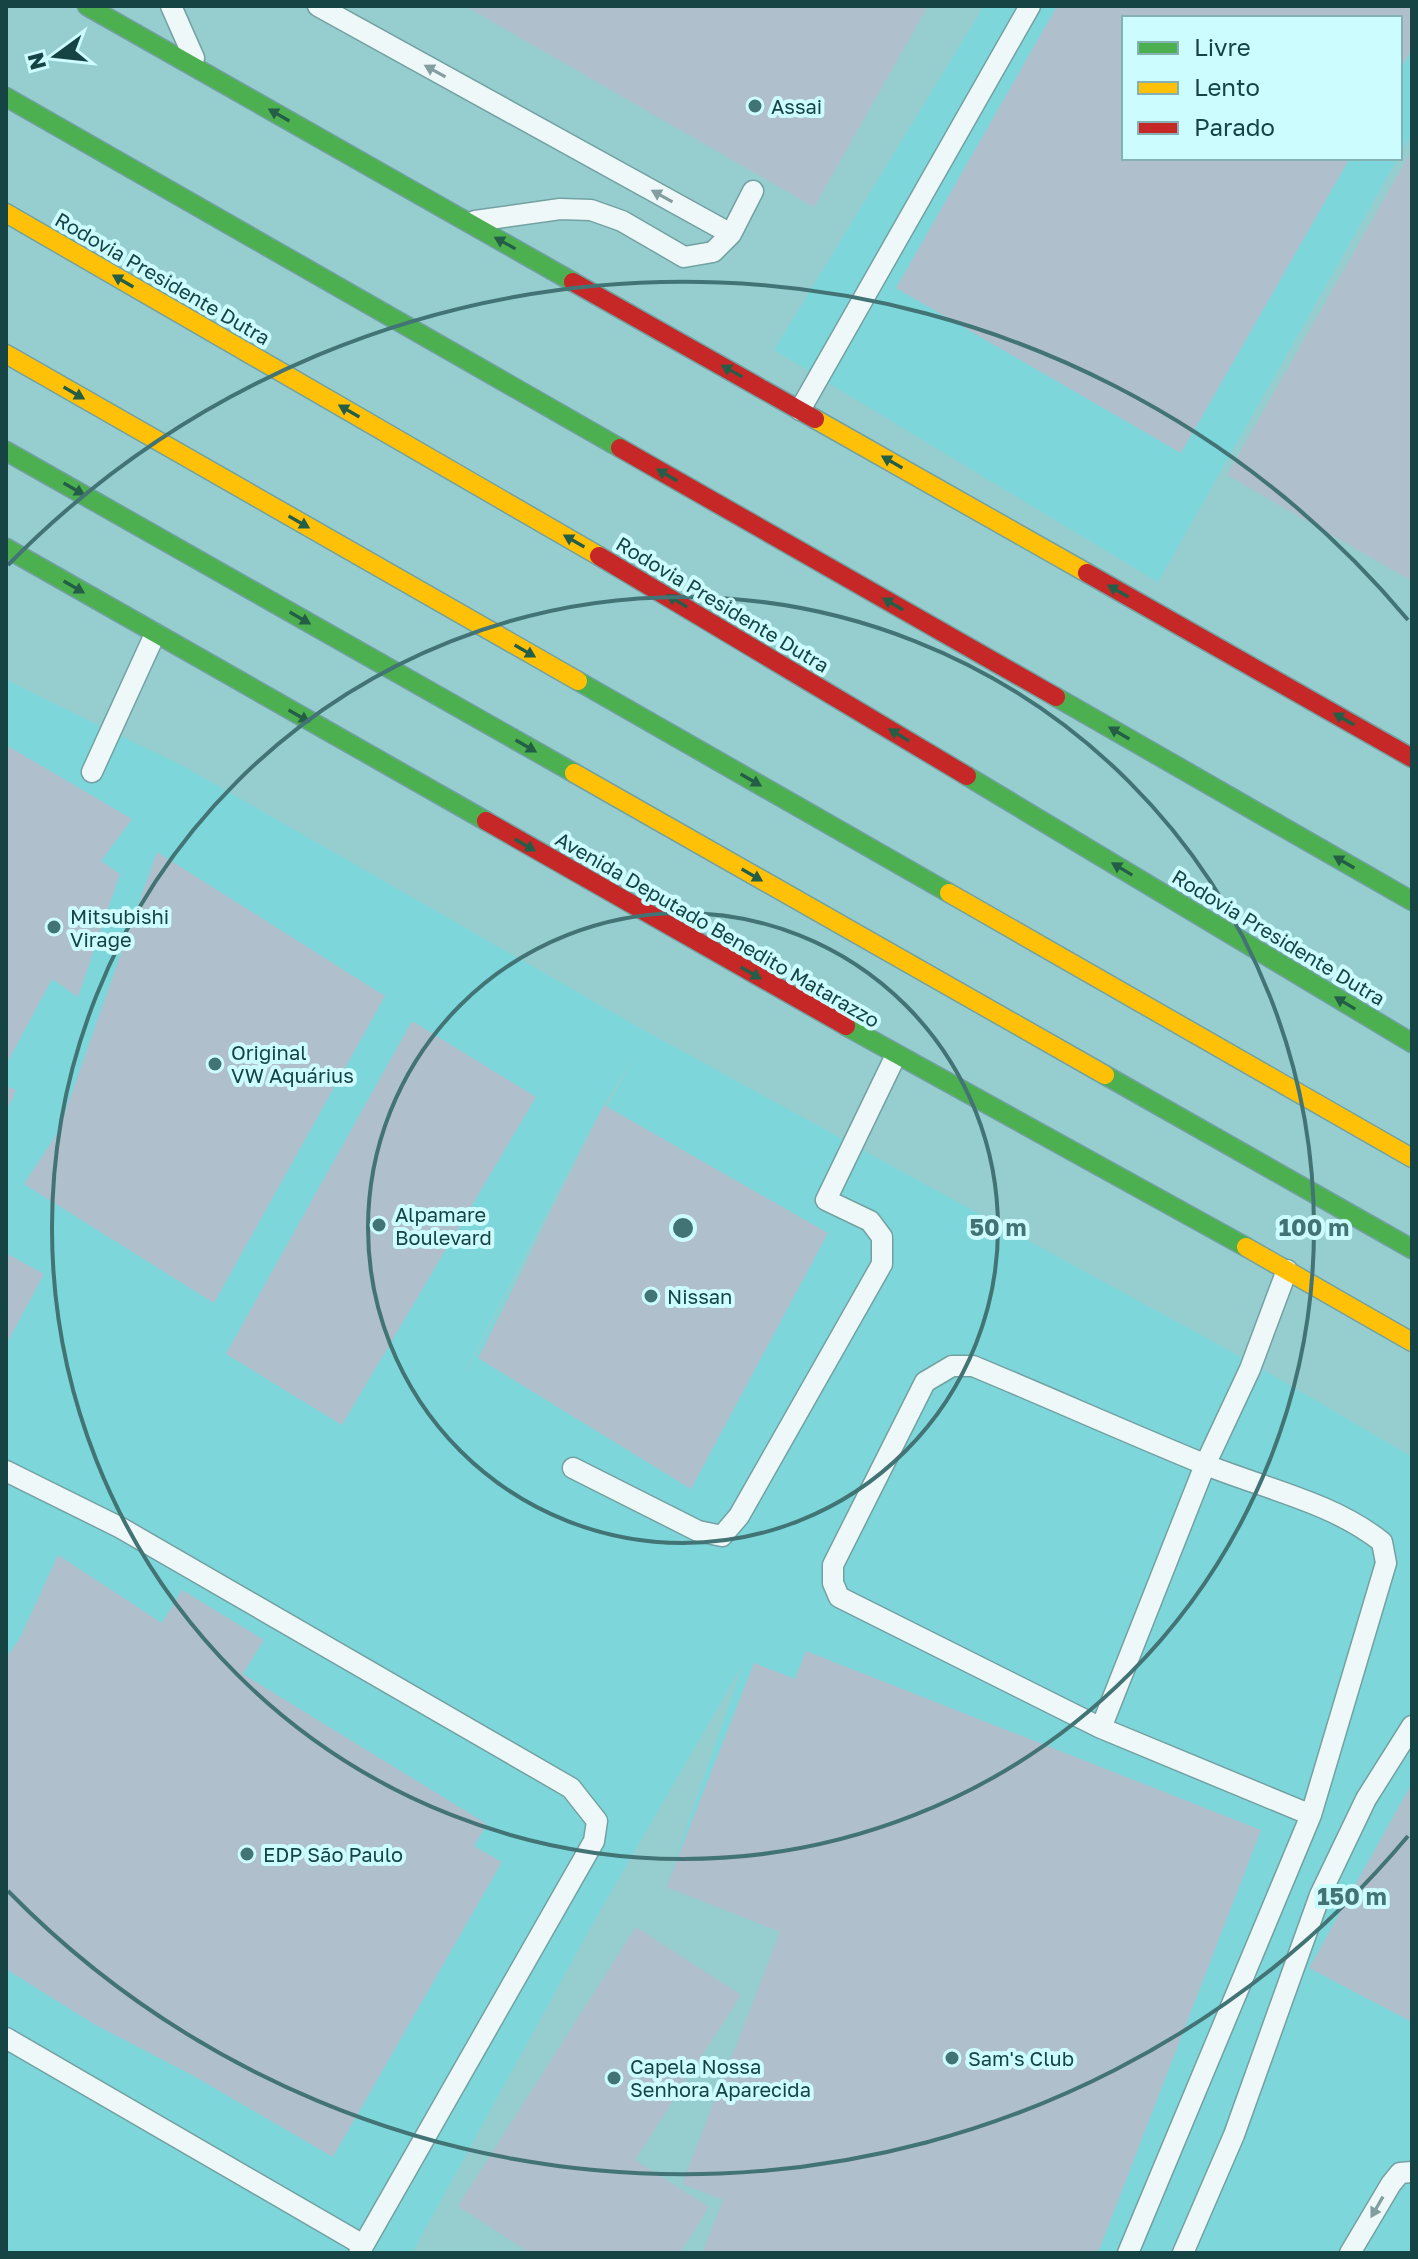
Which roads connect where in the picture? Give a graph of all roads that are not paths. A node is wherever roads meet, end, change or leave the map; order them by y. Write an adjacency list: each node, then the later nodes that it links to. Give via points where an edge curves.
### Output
1 (87, 6): 5 (main road)
2 (171, 6): 5 (lane)
3 (318, 6): 10 (lane, one-way to 3)
4 (1030, 6): 12 (lane)
5 (199, 69): 9 (main road, one-way to 5)
6 (6, 97): 18 (main road, one-way to 6)
7 (753, 191): 10 (lane)
8 (6, 213): 19 (main road, Rodovia Presidente Dutra, one-way to 8, via 641,580)
9 (467, 222): 10 (lane, via 591,210 622,221 684,257 713,252); 12 (main road, one-way to 9)
10 (731, 234)
11 (6, 354): 21 (main road, one-way to 21)
12 (800, 410): 16 (main road, one-way to 12)
13 (6, 451): 22 (main road, one-way to 22)
14 (6, 548): 15 (main road, Avenida Deputado Benedito Matarazzo, one-way to 15)
15 (155, 634): 17 (lane); 20 (main road, Avenida Deputado Benedito Matarazzo, one-way to 20)
16 (1412, 758)
17 (92, 772)
18 (1412, 901)
19 (1412, 1043)
20 (896, 1055): 23 (main road, Avenida Deputado Benedito Matarazzo); 26 (lane, via 826,1200 870,1221 882,1237 882,1264 739,1516 722,1536 698,1531)
21 (1412, 1158)
22 (1412, 1249)
23 (1287, 1270): 24 (main road, Avenida Deputado Benedito Matarazzo); 25 (lane, via 1250,1369)
24 (1412, 1342)
25 (1205, 1465): 29 (lane); 29 (lane, via 973,1366 952,1366 925,1382 833,1565 839,1597); 30 (lane, via 1364,1527 1382,1542 1386,1563)
26 (573, 1468)
27 (6, 1471): 33 (lane, via 121,1528 571,1788 597,1821 594,1841)
28 (1412, 1726): 35 (lane, via 1366,1799 1320,1895 1234,2135)
29 (1101, 1728): 30 (lane)
30 (1311, 1815): 34 (lane)
31 (6, 2038): 33 (lane)
32 (1412, 2172): 36 (lane, one-way to 36, via 1400,2173 1391,2184)
33 (361, 2249)
34 (1128, 2253)
35 (1183, 2253)
36 (1350, 2253)

